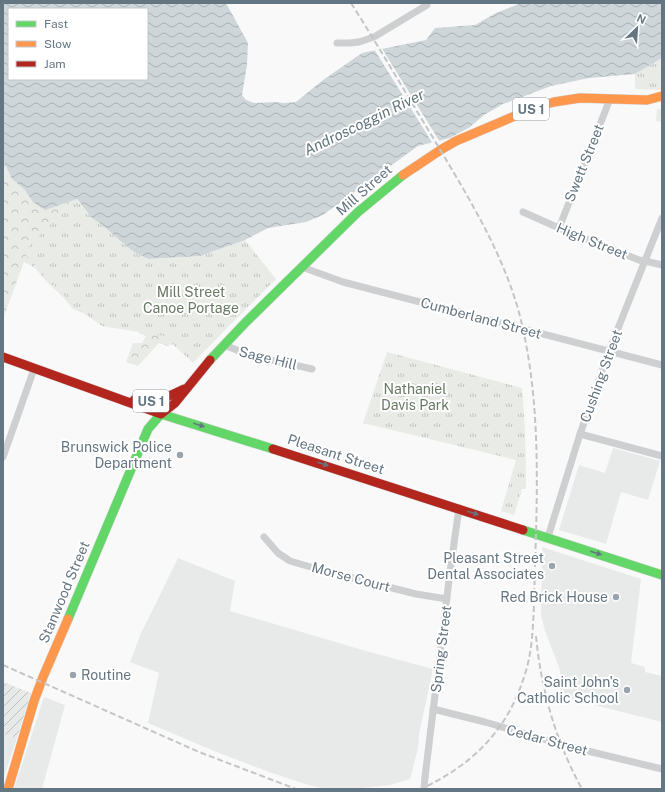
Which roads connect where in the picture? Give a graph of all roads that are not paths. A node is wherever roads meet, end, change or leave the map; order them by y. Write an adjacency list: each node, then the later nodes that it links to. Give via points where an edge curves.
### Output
1 (427, 4): 2 (street, via 374,37 354,43)
2 (337, 43)
3 (662, 96): 5 (main road, Mill Street / US 1)
4 (610, 98): 5 (main road, Mill Street / US 1); 9 (street, Swett Street); 12 (main road, Mill Street / US 1, via 580,98 536,107 456,141 415,166 389,186 358,212)
5 (647, 100): 6 (main road, Mill Street / US 1)
6 (662, 104)
7 (523, 212): 9 (street, High Street)
8 (662, 218): 10 (street, Cushing Street)
9 (559, 228): 10 (street, High Street)
10 (645, 261): 11 (street, High Street); 14 (street, Cushing Street)
11 (662, 265)
12 (302, 267): 13 (main road, Mill Street / US 1); 14 (street, Cumberland Street, via 343,282)
13 (225, 345): 18 (street, Sage Hill, via 240,352); 19 (main road, Mill Street / US 1)
14 (608, 351): 16 (street, Cumberland Street); 22 (street, Cushing Street)
15 (3, 357): 17 (main road, Pleasant Street / US 1)
16 (662, 365)
17 (34, 369): 20 (main road, Pleasant Street / US 1); 24 (street)
18 (312, 369)
19 (186, 389): 20 (main road, US 1, via 154,401); 21 (main road, Mill Street, via 175,403)
20 (114, 398): 21 (main road, Pleasant Street)
21 (161, 414): 25 (main road, Pleasant Street, one-way to 25); 32 (main road, Stanwood Street, via 148,429 41,682)
22 (580, 434): 23 (street); 27 (street, Cushing Street)
23 (662, 456)
24 (3, 457)
25 (459, 508): 27 (main road, Pleasant Street, one-way to 27); 29 (street, Spring Street)
26 (264, 537): 29 (street, Morse Court, via 278,553 290,561 416,594)
27 (548, 537): 28 (main road, Pleasant Street, one-way to 28)
28 (662, 575)
29 (447, 599): 30 (street, Spring Street)
30 (433, 709): 31 (street, Cedar Street); 33 (street, Spring Street, bridge)
31 (662, 769)
32 (8, 789)
33 (424, 789)

